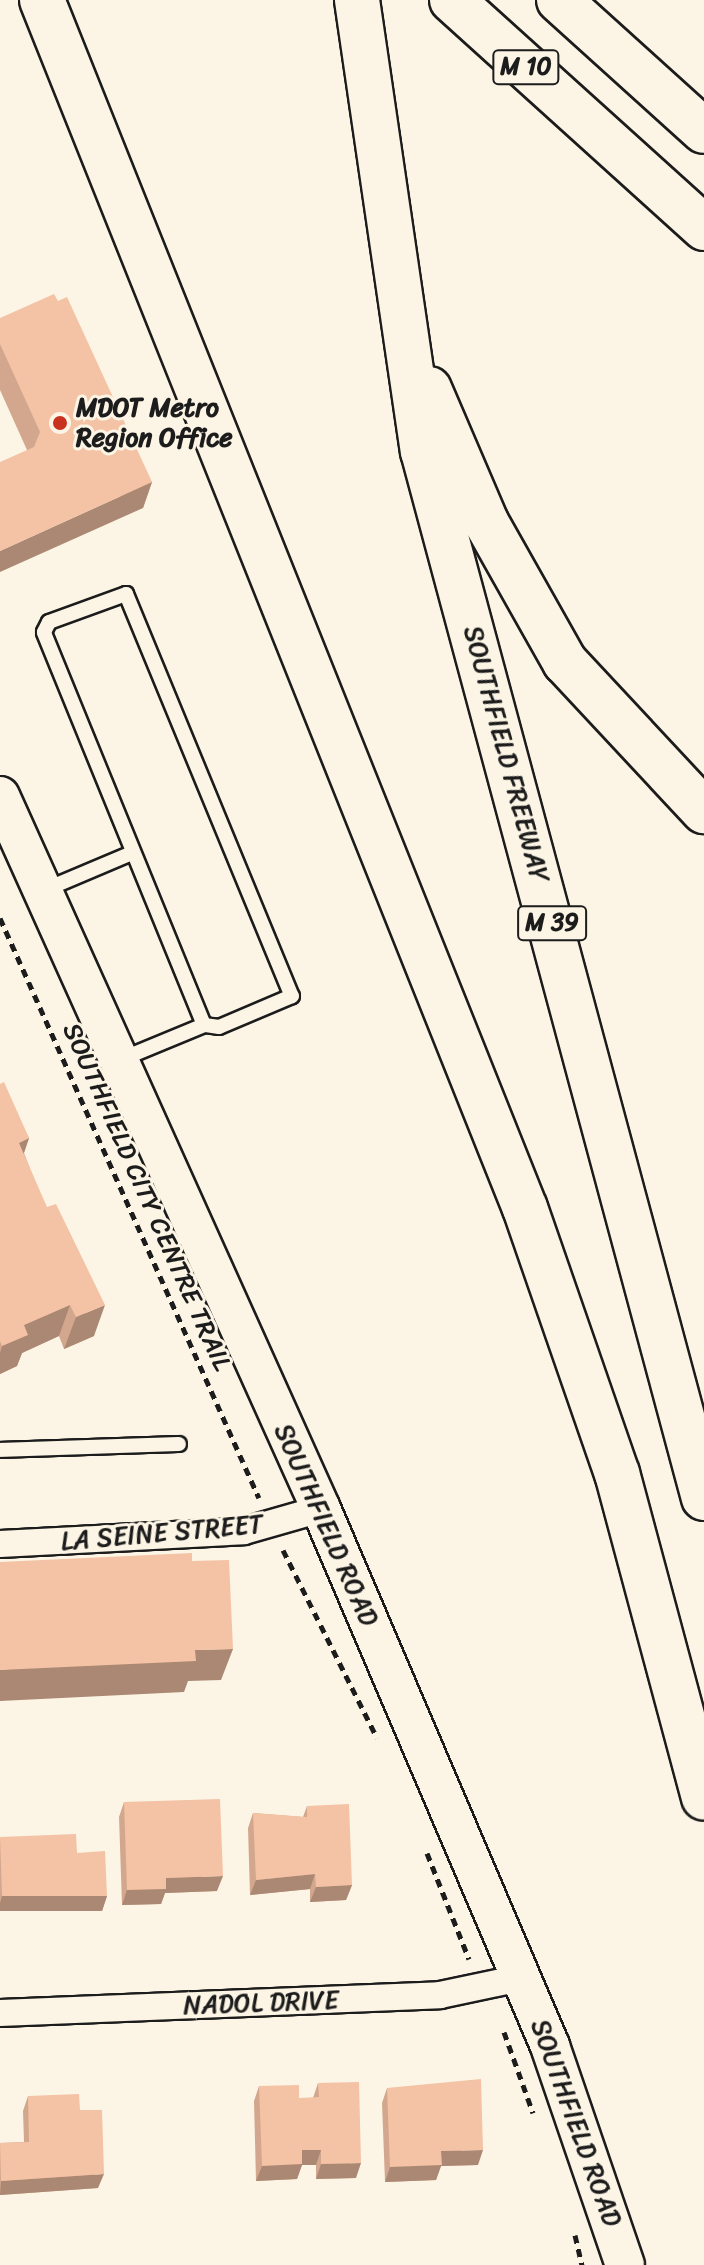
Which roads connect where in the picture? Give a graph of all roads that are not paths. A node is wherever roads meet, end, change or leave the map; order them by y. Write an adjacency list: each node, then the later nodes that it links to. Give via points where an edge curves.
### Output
1 (42, 0): 20 (highway, via 525,1208 617,1473)
2 (357, 0): 7 (highway, SOUTHFIELD FREEWAY, via 370,119)
3 (452, 0): 6 (highway, M 10)
4 (559, 0): 5 (highway, M 10)
5 (704, 131)
6 (704, 228)
7 (409, 347): 9 (highway, via 486,522 565,662); 17 (highway, SOUTHFIELD FREEWAY / M 39, via 423,451)
8 (0, 796): 10 (main road, SOUTHFIELD ROAD)
9 (704, 811)
10 (10, 845): 12 (main road, SOUTHFIELD ROAD)
11 (132, 853): 12 (lane); 13 (lane); 13 (lane, via 44,632 49,622 126,594 292,996 219,1027)
12 (42, 891): 14 (main road, SOUTHFIELD ROAD)
13 (204, 1025): 14 (lane)
14 (119, 1061): 18 (main road, SOUTHFIELD ROAD)
15 (179, 1444): 16 (lane)
16 (0, 1450)
17 (704, 1498)
18 (321, 1509): 19 (street, LA SEINE STREET, via 244,1531); 21 (main road, SOUTHFIELD ROAD)
19 (0, 1544)
20 (704, 1798)
21 (520, 1978): 22 (street, NADOL DRIVE, via 440,1995); 23 (main road, SOUTHFIELD ROAD, via 583,2131)
22 (0, 2013)
23 (625, 2265)

